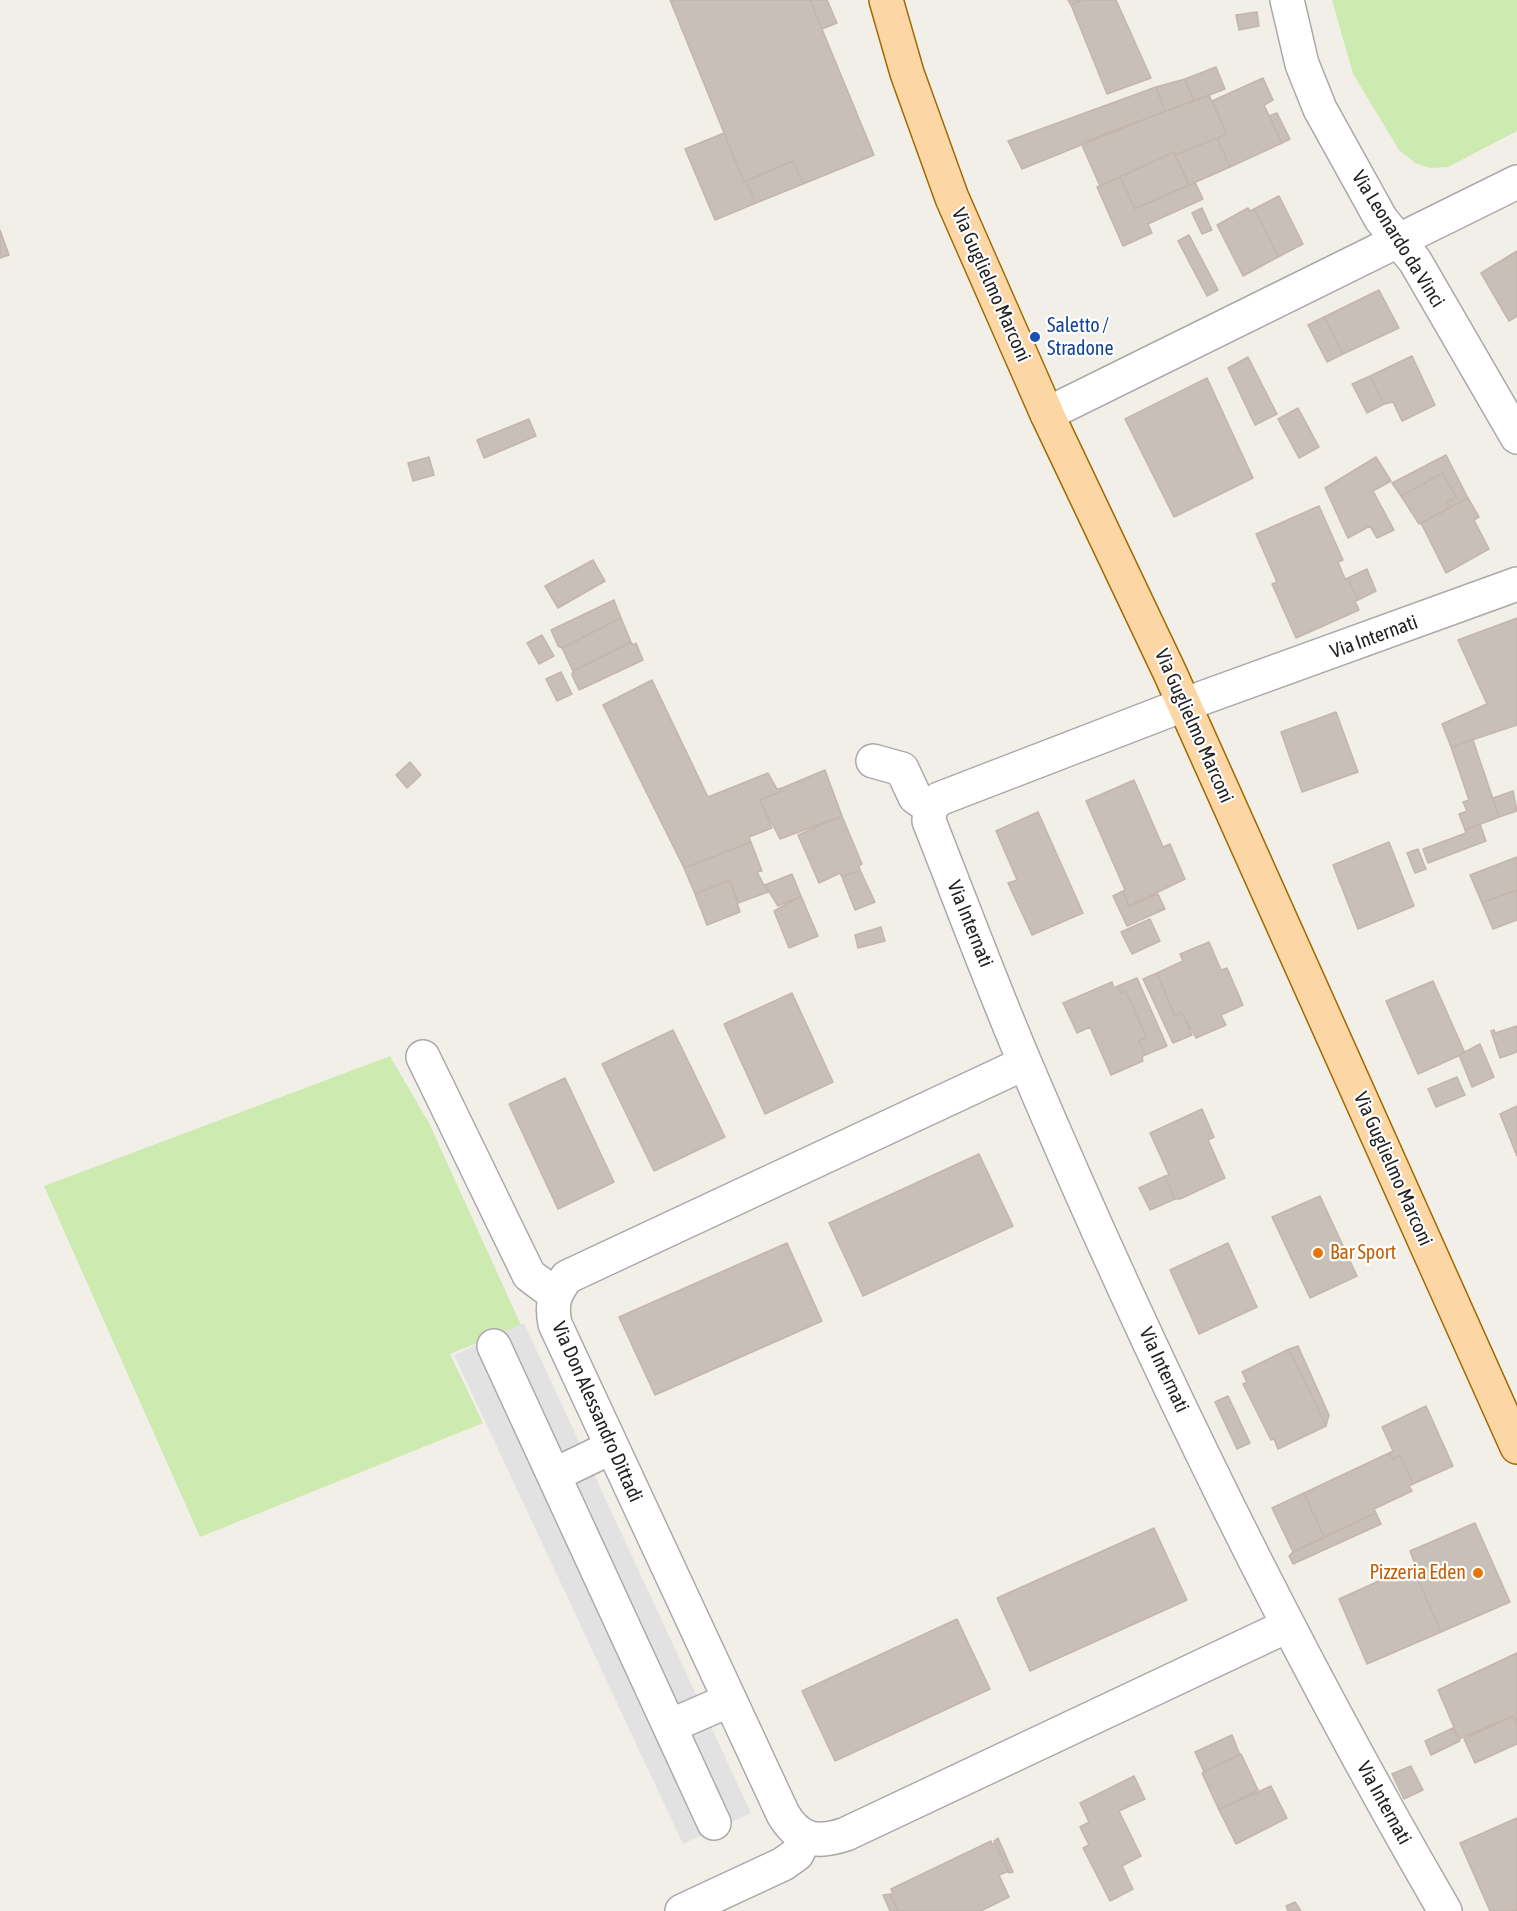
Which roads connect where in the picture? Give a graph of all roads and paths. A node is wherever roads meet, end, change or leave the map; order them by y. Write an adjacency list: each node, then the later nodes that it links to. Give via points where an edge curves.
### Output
1 (886, 0): 5 (main road, Via Guglielmo Marconi, via 907,73 952,198)
2 (1287, 0): 4 (street, Via Leonardo da Vinci, via 1302,64 1320,109 1381,219)
3 (1517, 182): 4 (street)
4 (1398, 240): 5 (street); 6 (street, Via Leonardo da Vinci)
5 (1047, 414): 8 (main road, Via Guglielmo Marconi)
6 (1517, 437)
7 (1517, 584): 8 (street, Via Internati)
8 (1183, 705): 10 (street, Via Internati, via 939,799); 16 (main road, Via Guglielmo Marconi)
9 (873, 761): 10 (street, via 902,769 915,797)
10 (930, 808): 12 (street, Via Internati, via 929,821)
11 (423, 1057): 13 (street, via 529,1275)
12 (1025, 1063): 13 (street, via 567,1277); 18 (street, Via Internati, via 1151,1344)
13 (556, 1291): 15 (street, Via Don Alessandro Dittadi, via 552,1305 555,1324)
14 (494, 1346): 17 (street)
15 (612, 1447): 17 (street); 19 (street, Via Don Alessandro Dittadi)
16 (1517, 1447)
17 (554, 1475): 20 (street)
18 (1287, 1626): 22 (street, via 846,1834 826,1841); 24 (street, Via Internati)
19 (730, 1700): 20 (street); 22 (street, Via Don Alessandro Dittadi, via 783,1814)
20 (670, 1726): 21 (street)
21 (714, 1823)
22 (805, 1838): 23 (street, via 797,1854 783,1864)
23 (682, 1911)
24 (1445, 1911)

